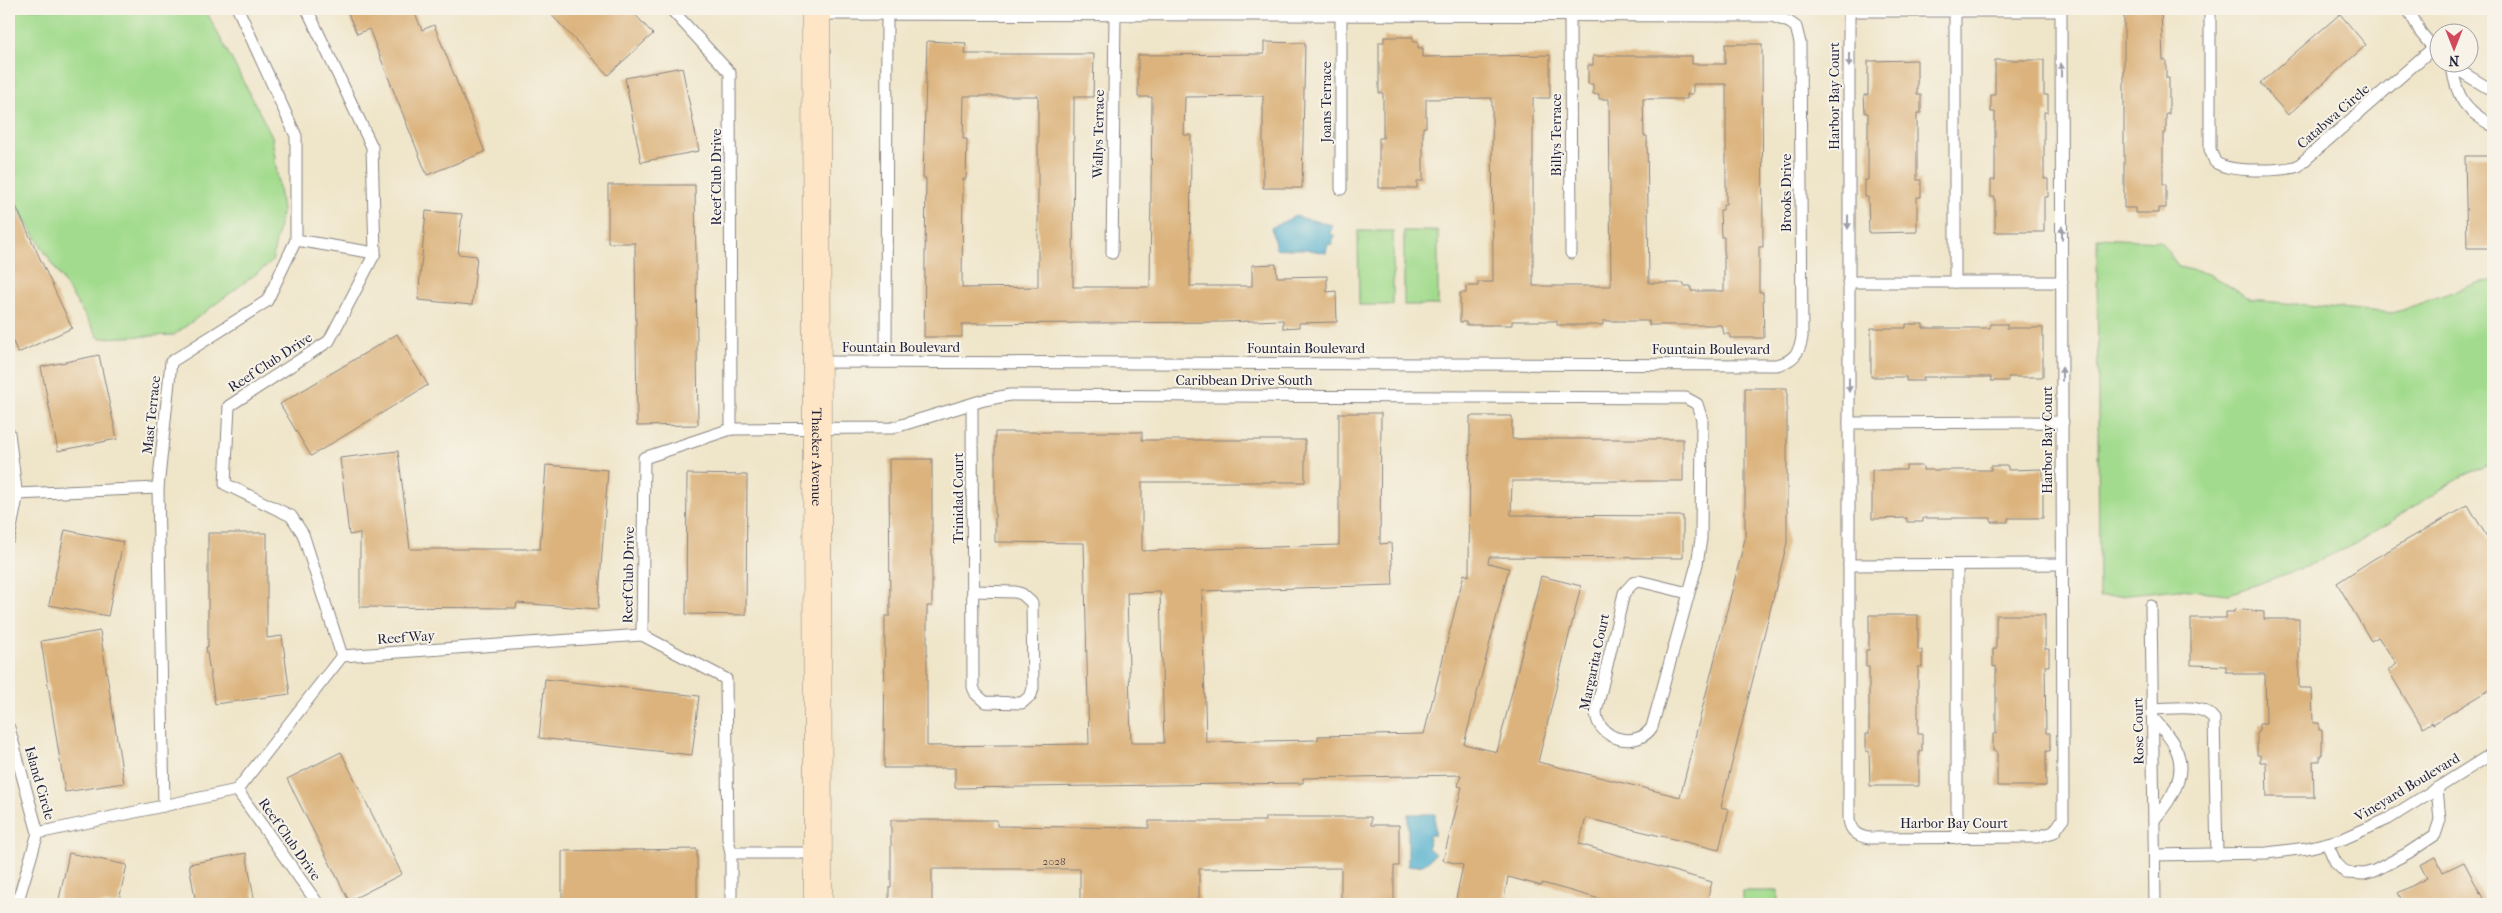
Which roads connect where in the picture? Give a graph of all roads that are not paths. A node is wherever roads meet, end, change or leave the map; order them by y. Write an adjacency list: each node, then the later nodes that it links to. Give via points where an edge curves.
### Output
1 (238, 9): 21 (lane, Mast Terrace, via 296,136)
2 (307, 9): 22 (lane, Reef Club Drive, via 372,147)
3 (672, 9): 35 (lane, Reef Club Drive, via 730,73)
4 (2210, 9): 15 (lane, Catabwa Circle, via 2210,149 2215,162 2229,169 2298,166)
5 (2408, 9): 14 (lane)
6 (1849, 10): 9 (lane); 25 (lane, Harbor Bay Court, one-way to 25)
7 (2061, 10): 9 (lane); 27 (lane, Harbor Bay Court, one-way to 7)
8 (816, 11): 10 (lane); 29 (street, Thacker Avenue)
9 (1955, 11): 26 (lane)
10 (887, 14): 11 (lane); 30 (lane)
11 (1115, 14): 12 (lane); 23 (lane, Wallys Terrace)
12 (1341, 15): 13 (lane); 20 (lane, Joans Terrace)
13 (1570, 17): 24 (lane, Billys Terrace); 28 (lane, Brooks Drive, via 1772,16 1796,27 1801,52 1802,337)
14 (2430, 44)
15 (2430, 58)
16 (2451, 72): 19 (lane, via 2463,102 2475,115)
17 (2461, 72): 18 (lane)
18 (2493, 91)
19 (2493, 126)
20 (1342, 189)
21 (296, 240): 22 (lane); 38 (lane, Mast Terrace, via 267,301 171,362)
22 (375, 253): 48 (lane, Reef Club Drive, via 329,341 229,406 225,484 291,516 303,534)
23 (1112, 253)
24 (1571, 254)
25 (1848, 282): 26 (lane); 34 (lane, Harbor Bay Court, one-way to 34)
26 (1955, 282): 27 (lane)
27 (2062, 282): 33 (lane, Harbor Bay Court, one-way to 27)
28 (1794, 357): 30 (lane, Fountain Boulevard, via 1776,365)
29 (816, 362): 30 (lane, Fountain Boulevard); 36 (street, Thacker Avenue)
30 (886, 362)
31 (1677, 396): 32 (lane, Caribbean Drive South, via 1020,395); 45 (lane, Margarita Court, via 1693,400 1702,420 1701,539)
32 (972, 404): 36 (lane, Caribbean Drive South, via 892,428); 44 (lane, Trinidad Court)
33 (2062, 422): 34 (lane); 41 (lane, Harbor Bay Court)
34 (1849, 423): 42 (lane, Harbor Bay Court)
35 (731, 429): 36 (lane, Reef Club Drive); 47 (lane, Reef Club Drive, via 644,458)
36 (816, 430): 59 (street, Thacker Avenue)
37 (9, 433): 39 (lane)
38 (158, 488): 39 (lane); 54 (lane, Mast Terrace)
39 (16, 494): 40 (lane)
40 (9, 538)
41 (2062, 564): 43 (lane); 57 (lane, Harbor Bay Court, via 2063,819 2054,832 2037,837)
42 (1849, 565): 43 (lane); 57 (lane, Harbor Bay Court, via 1851,830 1869,838)
43 (1957, 565): 57 (lane)
44 (973, 591): 44 (lane, Trinidad Court, via 973,687 976,694 991,704 1022,703 1034,688 1032,602 1015,592)
45 (1688, 593): 45 (lane, Margarita Court, via 1652,727 1636,739 1603,731 1598,726 1596,712 1624,593 1632,583 1639,581)
46 (2151, 606): 49 (lane, Rose Court)
47 (642, 635): 48 (lane, Reef Way); 60 (lane, Reef Club Drive, via 726,679 728,839)
48 (342, 656): 53 (lane)
49 (2153, 714): 55 (lane, Rose Court); 55 (lane, via 2173,742 2179,762 2175,794); 62 (lane, via 2200,709 2214,719)
50 (9, 728): 56 (lane, Island Circle)
51 (2493, 752): 52 (lane, Vineyard Boulevard)
52 (2437, 788): 58 (lane, Vineyard Boulevard, via 2373,827); 58 (lane, via 2440,820 2435,835 2386,866 2364,874 2346,873 2336,863)
53 (237, 790): 54 (lane); 64 (lane, Reef Club Drive)
54 (164, 806): 56 (lane)
55 (2154, 820): 61 (lane, Rose Court)
56 (38, 833): 63 (lane, Island Circle)
57 (1957, 838)
58 (2327, 844): 62 (lane, Vineyard Boulevard, via 2280,852)
59 (818, 852): 60 (lane); 66 (street, Thacker Avenue)
60 (731, 853): 65 (lane, Reef Club Drive)
61 (2155, 855): 62 (lane, Vineyard Boulevard); 67 (lane, Rose Court)
62 (2217, 855)
63 (17, 904)
64 (318, 904)
65 (731, 904)
66 (818, 904)
67 (2155, 904)

